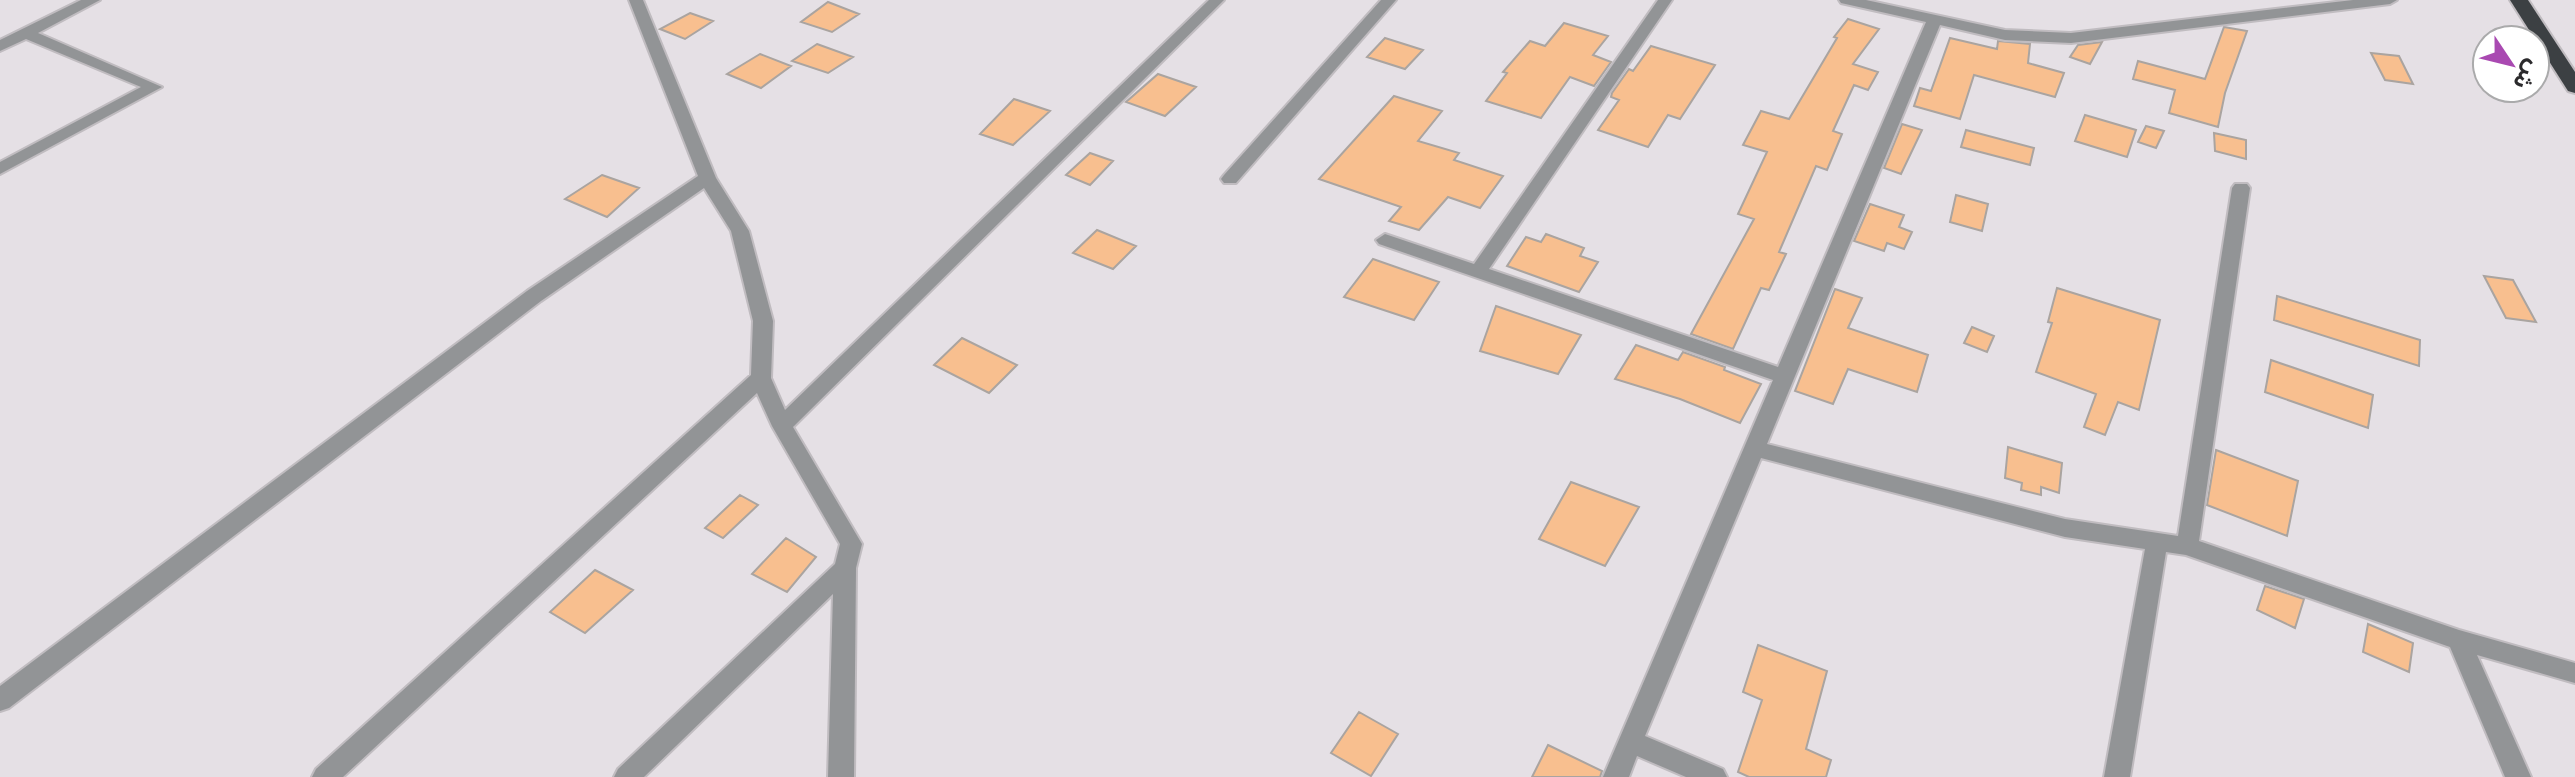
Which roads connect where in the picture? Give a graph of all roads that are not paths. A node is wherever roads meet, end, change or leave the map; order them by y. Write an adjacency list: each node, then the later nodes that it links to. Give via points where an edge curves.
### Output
1 (93, 0): 10 (street)
2 (636, 0): 14 (street)
3 (1217, 0): 21 (street)
4 (1389, 0): 15 (street)
5 (1665, 0): 18 (street)
6 (1846, 0): 9 (street)
7 (2390, 0): 9 (street, via 2071,38 2005,35)
8 (2519, 0): 12 (highway)
9 (1934, 21): 19 (street)
10 (25, 33): 11 (street); 13 (street, via 154,87)
11 (0, 46)
12 (2573, 81)
13 (0, 169)
14 (707, 178): 20 (street, via 740,231 763,321); 28 (street, via 534,296)
15 (1230, 179)
16 (2241, 188): 24 (street)
17 (1385, 240): 18 (street)
18 (1478, 272): 19 (street)
19 (1785, 377): 22 (street)
20 (761, 378): 21 (street); 30 (street)
21 (782, 426): 25 (street, via 851,544)
22 (1756, 449): 23 (street, via 2065,528); 29 (street)
23 (2157, 542): 24 (street); 35 (street)
24 (2187, 546): 26 (street)
25 (845, 568): 31 (street); 32 (street)
26 (2459, 640): 27 (street); 36 (street)
27 (2575, 673)
28 (0, 700)
29 (1631, 742): 33 (street); 34 (street)
30 (325, 777)
31 (627, 777)
32 (841, 777)
33 (1616, 777)
34 (1714, 777)
35 (2117, 777)
36 (2518, 777)

